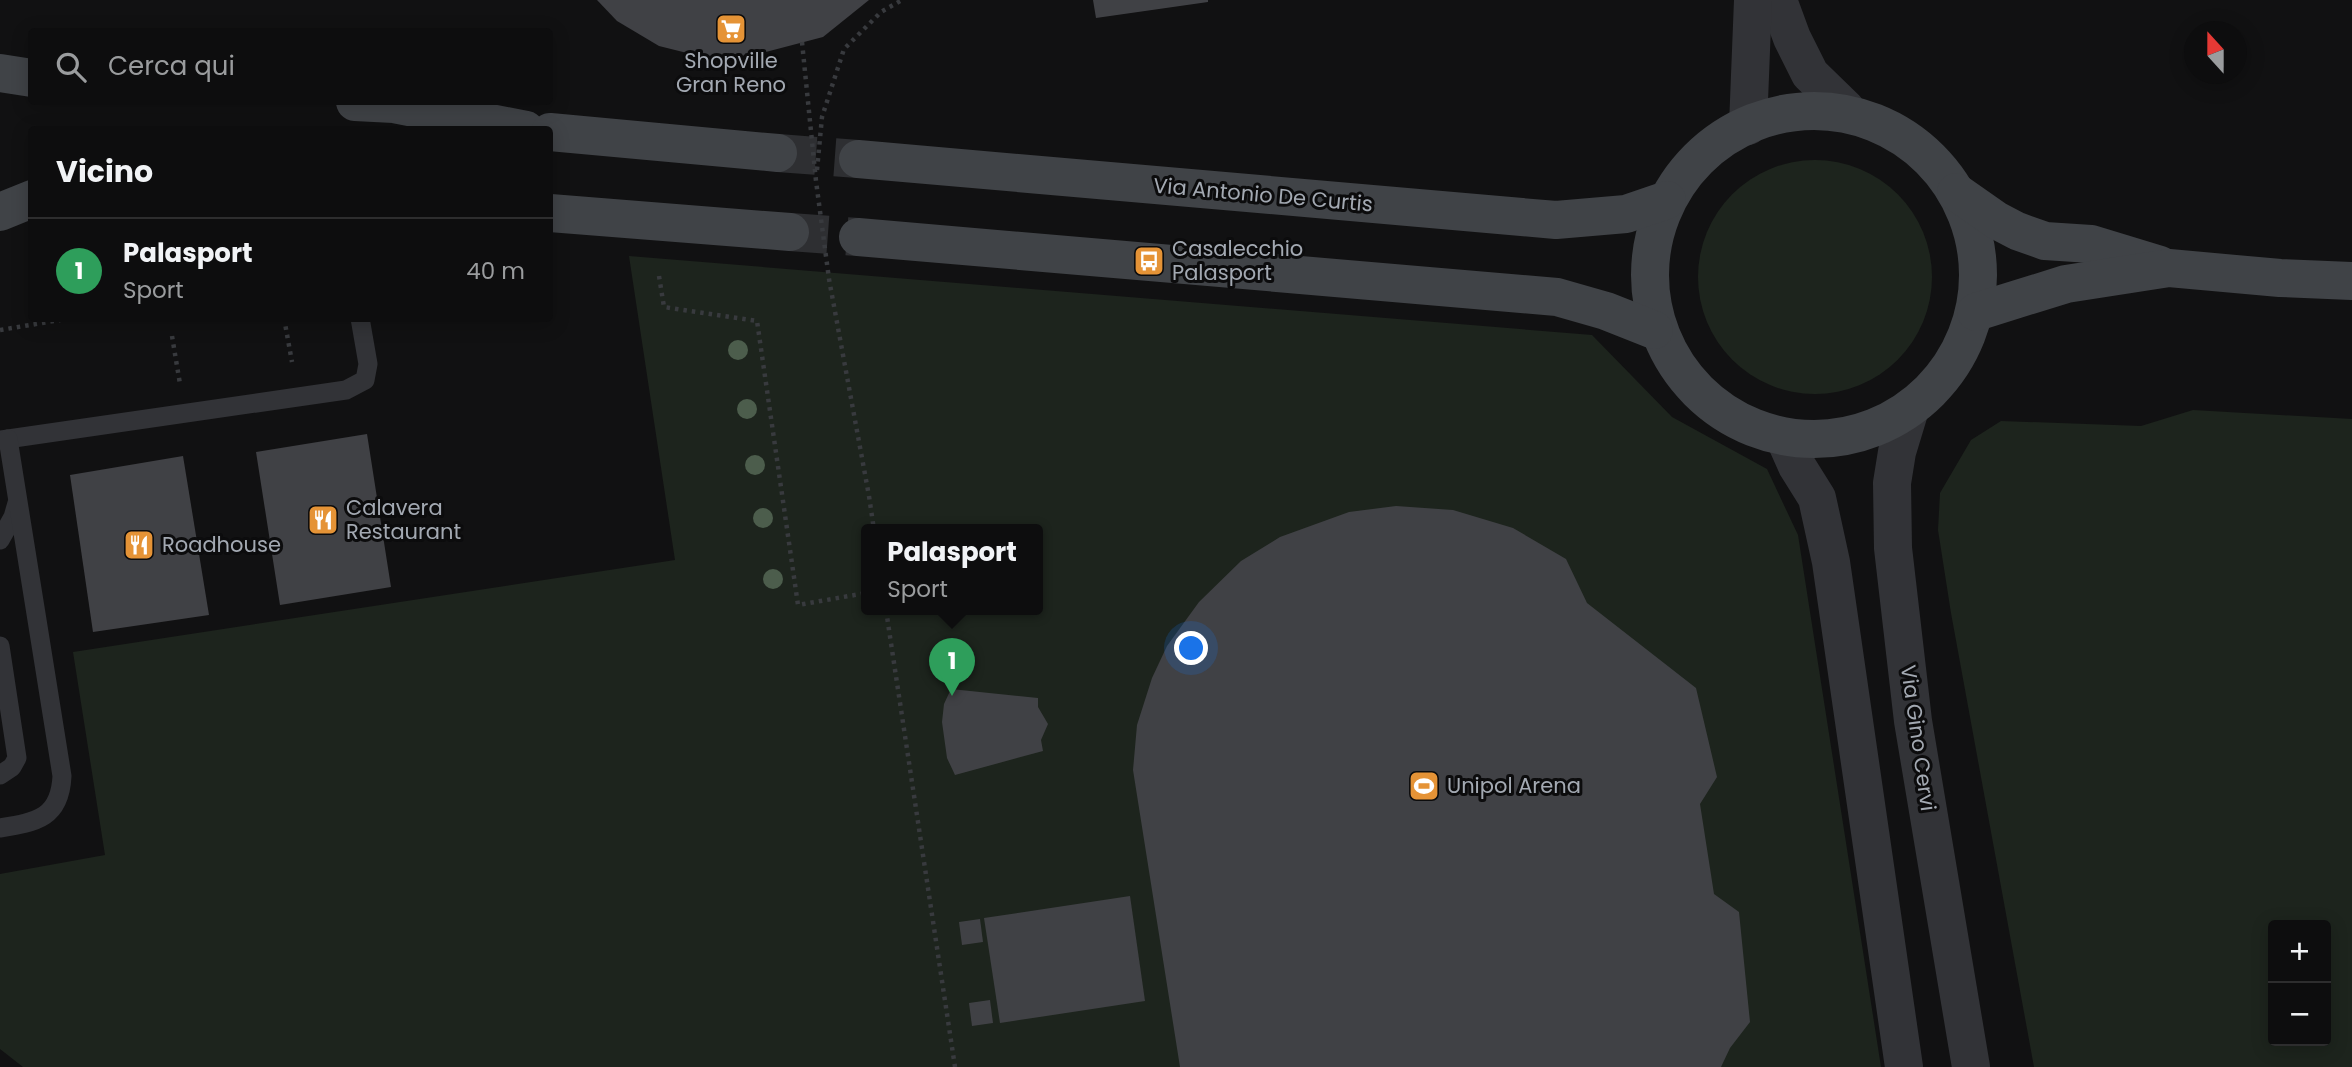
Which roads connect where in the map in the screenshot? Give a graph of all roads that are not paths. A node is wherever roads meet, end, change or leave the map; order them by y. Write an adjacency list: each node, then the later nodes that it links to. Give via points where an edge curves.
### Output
1 (1753, 0): 8 (street)
2 (1778, 0): 6 (street, via 1810,75)
3 (0, 73): 4 (street)
4 (28, 77)
5 (399, 105): 7 (street)
6 (1846, 109): 8 (street, via 1802,109); 12 (street, via 1891,129 1928,158)
7 (506, 126)
8 (1748, 126): 13 (street, via 1721,139 1691,166)
9 (553, 132): 10 (street)
10 (778, 153)
11 (858, 159): 13 (street, Via Antonio De Curtis, via 1556,220 1626,214)
12 (1956, 192): 19 (street, via 2007,225 2045,241 2091,244); 21 (street, via 1972,232 1978,272)
13 (1667, 200): 23 (street, via 1651,242 1647,287)
14 (28, 201): 15 (street)
15 (0, 212)
16 (553, 213): 17 (street)
17 (790, 232)
18 (858, 237): 23 (street, via 1557,297)
19 (2169, 268): 20 (street); 21 (street, via 2066,284)
20 (2352, 281)
21 (1976, 312): 24 (street, via 1964,346 1943,377)
22 (361, 322): 26 (lane, via 368,364 365,380 346,390)
23 (1654, 330): 25 (street, via 1709,399)
24 (1910, 409): 25 (street, via 1869,429 1830,439); 33 (street, Via Gino Cervi, via 1892,483 1893,548 1913,721)
25 (1784, 439): 32 (street, via 1817,498 1830,562)
26 (4, 440): 27 (lane)
27 (18, 502): 28 (lane); 31 (lane, via 62,776 61,796 50,812)
28 (0, 540)
29 (0, 646): 30 (lane, via 17,758)
30 (0, 775)
31 (0, 828)
32 (1904, 1067)
33 (1971, 1067)

